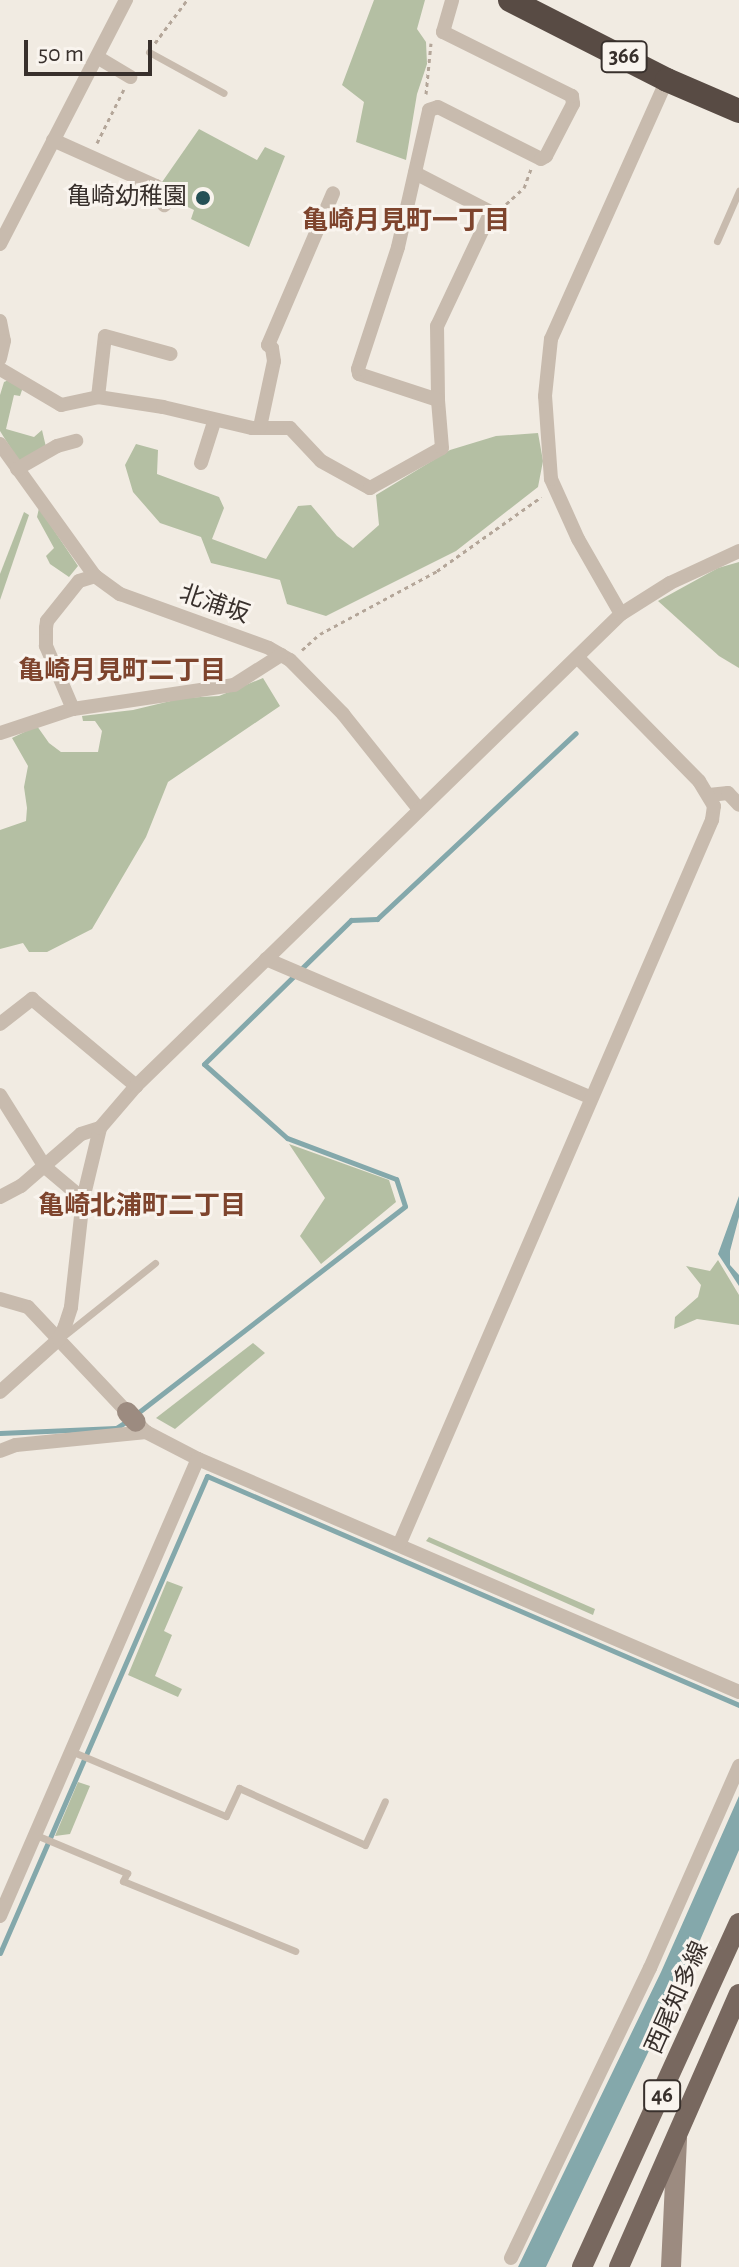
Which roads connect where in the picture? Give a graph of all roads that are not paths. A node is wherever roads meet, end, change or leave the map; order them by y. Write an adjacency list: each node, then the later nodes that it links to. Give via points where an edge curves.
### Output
1 (126, 0): 5 (street)
2 (452, 0): 11 (street, via 443,32 572,96 573,104 541,159 438,107 429,110)
3 (510, 0): 7 (highway, 366)
4 (149, 52): 8 (lane)
5 (97, 57): 6 (street); 10 (street)
6 (130, 77)
7 (667, 80): 9 (highway, 366); 31 (street, via 551,339 545,396 554,488)
8 (224, 93)
9 (739, 111)
10 (53, 140): 14 (street, via 156,186); 16 (street)
11 (415, 173): 22 (street, via 491,212 437,326); 22 (street, via 398,247 358,369 359,374)
12 (739, 191): 15 (lane)
13 (333, 193): 24 (street, via 268,345 274,361)
14 (164, 205)
15 (717, 241)
16 (0, 244)
17 (0, 321): 19 (street)
18 (171, 354): 21 (street, via 105,336)
19 (0, 359)
20 (0, 369): 21 (street, via 61,405)
21 (98, 397): 23 (street)
22 (438, 400): 24 (street, via 442,448 370,488 321,461 290,428)
23 (214, 422): 24 (street); 27 (street)
24 (260, 427)
25 (76, 441): 28 (street)
26 (0, 444): 28 (street, 北浦坂)
27 (201, 463)
28 (17, 469): 30 (street, 北浦坂)
29 (739, 551): 31 (street, via 670,583)
30 (95, 576): 32 (street, 北浦坂, via 120,594); 34 (street, via 79,581 47,621 46,646)
31 (621, 614): 33 (street)
32 (285, 657): 34 (street, via 234,685); 38 (street, 北浦坂, via 343,714)
33 (578, 658): 36 (street); 38 (street)
34 (73, 709): 35 (street)
35 (0, 733)
36 (709, 795): 37 (street, via 728,793); 43 (street, via 712,820)
37 (739, 805)
38 (418, 808): 39 (street)
39 (266, 959): 41 (street); 43 (street)
40 (0, 1024): 41 (street, via 32,999)
41 (136, 1086): 44 (street)
42 (0, 1095): 45 (street)
43 (590, 1097): 55 (street)
44 (100, 1128): 45 (street, via 81,1134); 47 (street)
45 (45, 1167): 46 (street); 47 (street)
46 (0, 1197)
47 (83, 1199): 50 (street, via 71,1307)
48 (155, 1263): 50 (lane)
49 (0, 1299): 50 (street, via 23,1303)
50 (59, 1339): 51 (street); 52 (street)
51 (0, 1392)
52 (136, 1422): 53 (street); 54 (street)
53 (0, 1451)
54 (198, 1459): 55 (street); 57 (street)
55 (399, 1545): 56 (street)
56 (739, 1692)
57 (71, 1751): 59 (lane, via 226,1816 239,1788 365,1845); 60 (street)
58 (739, 1766): 66 (street, via 650,1968)
59 (385, 1801)
60 (35, 1835): 61 (street); 63 (lane, via 127,1873 123,1881)
61 (0, 1916)
62 (739, 1923): 67 (main road, 西尾知多線 / 46)
63 (295, 1951)
64 (739, 1994): 65 (main road, 46)
65 (677, 2138): 68 (main road, 46); 69 (street)
66 (511, 2258)
67 (582, 2267)
68 (619, 2267)
69 (671, 2267)

